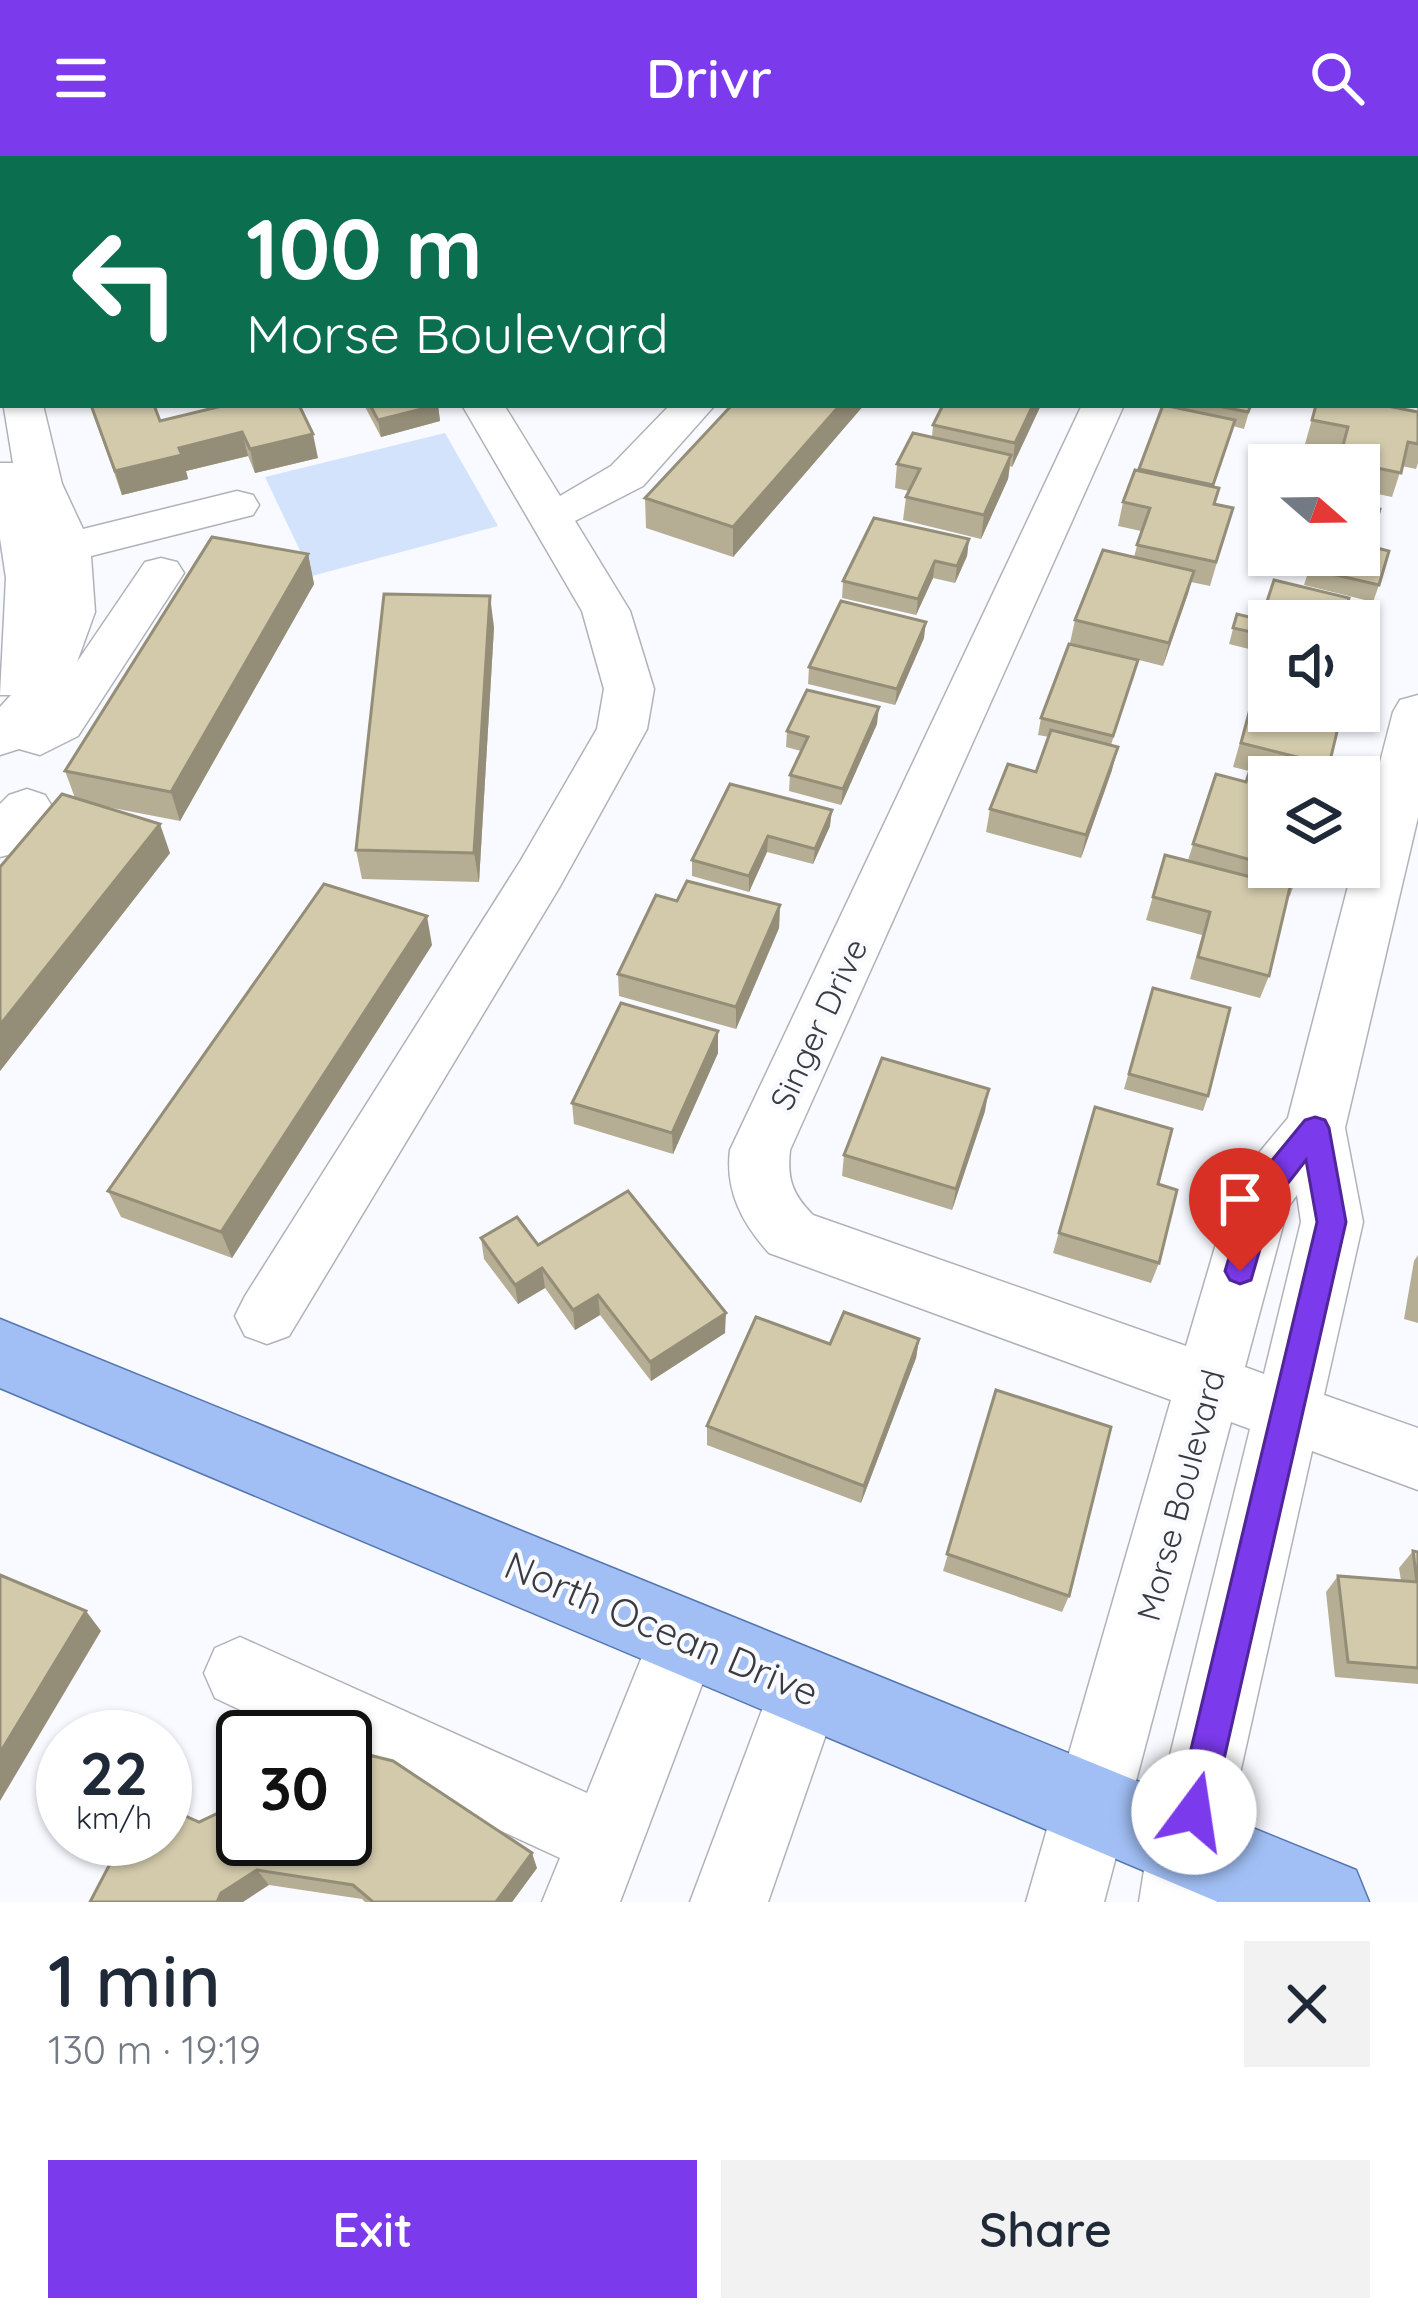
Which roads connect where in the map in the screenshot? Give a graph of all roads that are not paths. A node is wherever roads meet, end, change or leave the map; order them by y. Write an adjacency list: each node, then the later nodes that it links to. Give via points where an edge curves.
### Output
1 (23, 408): 9 (street, via 40,484)
2 (485, 408): 10 (street)
3 (525, 408): 8 (street)
4 (691, 408): 8 (street, via 627,476)
5 (1102, 408): 19 (street, Singer Drive, via 760,1150 756,1179 767,1210 790,1234)
6 (0, 454): 9 (street)
7 (238, 505): 9 (street)
8 (572, 508): 10 (street, via 579,522)
9 (28, 537): 11 (street); 13 (street, via 28,629)
10 (573, 560): 17 (street, via 606,611 629,688 622,730)
11 (71, 612): 13 (street, via 39,697); 14 (street, via 148,593)
12 (1418, 712): 16 (street, Morse Boulevard)
13 (1, 722): 14 (street, via 40,737)
14 (60, 724): 15 (street)
15 (21, 807)
16 (1315, 1128): 19 (street, Morse Boulevard, via 1260,1196); 20 (street, Morse Boulevard, via 1332,1222)
17 (267, 1316)
18 (0, 1353): 22 (main road, North Ocean Drive)
19 (1210, 1384): 20 (street); 25 (street, Morse Boulevard)
20 (1289, 1413): 21 (street); 27 (street, Morse Boulevard)
21 (1418, 1459)
22 (686, 1637): 24 (main road, North Ocean Drive); 26 (street)
23 (240, 1673): 26 (street)
24 (806, 1688): 25 (main road, North Ocean Drive); 28 (street)
25 (1094, 1808): 27 (main road, North Ocean Drive); 29 (street, Morse Boulevard)
26 (593, 1871)
27 (1182, 1873): 30 (main road, North Ocean Drive)
28 (729, 1902)
29 (1065, 1902)
30 (1324, 1902)

